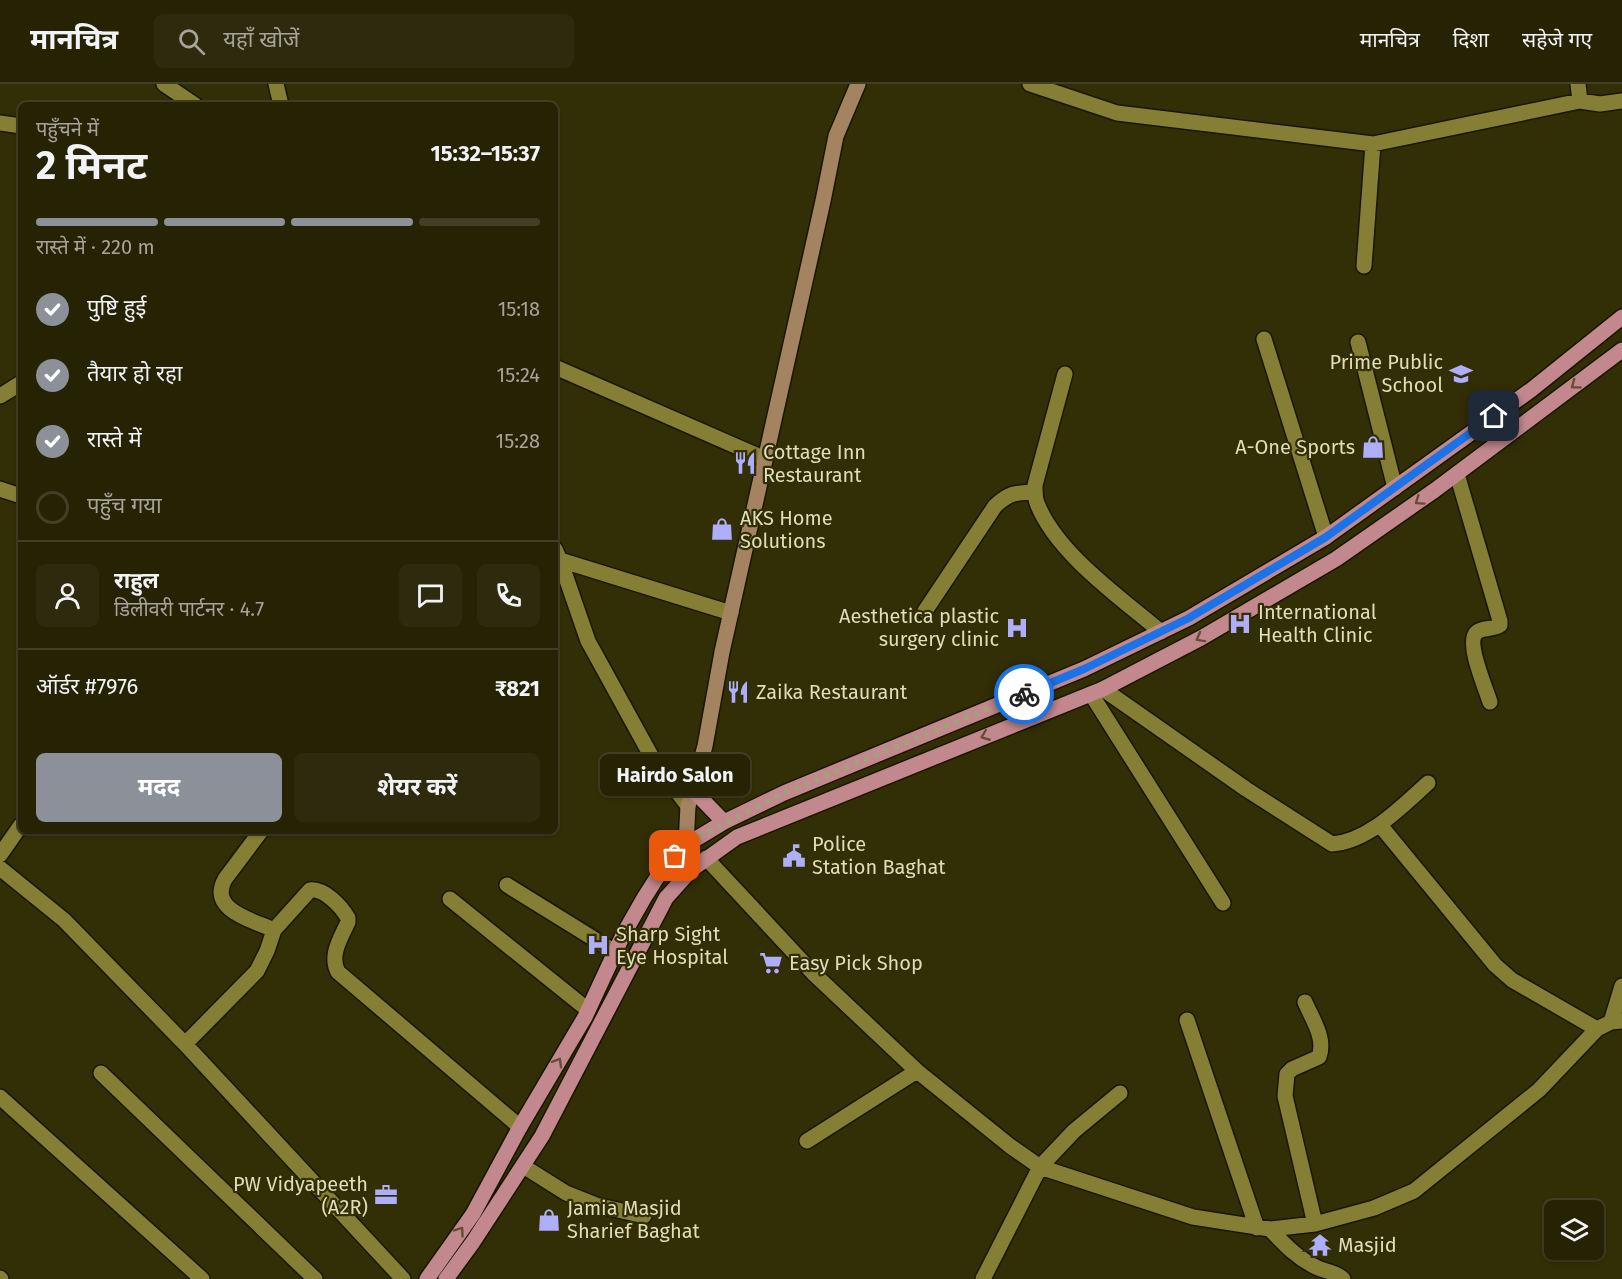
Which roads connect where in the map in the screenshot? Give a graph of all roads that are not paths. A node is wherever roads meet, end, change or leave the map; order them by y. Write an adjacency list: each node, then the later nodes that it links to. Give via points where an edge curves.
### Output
1 (164, 84): 6 (street)
2 (276, 84): 9 (street)
3 (857, 84): 22 (main road, via 836,136)
4 (1030, 84): 12 (street, via 1117,113)
5 (1578, 84): 7 (street)
6 (190, 96)
7 (1580, 101): 8 (street); 12 (street)
8 (1622, 101)
9 (280, 102)
10 (0, 123): 11 (street)
11 (18, 126)
12 (1373, 144): 13 (street)
13 (1364, 266)
14 (1622, 318): 24 (main road, via 1531,390)
15 (1264, 339): 28 (street)
16 (1358, 342): 24 (street)
17 (1622, 350): 23 (main road, one-way to 23)
18 (558, 368): 22 (street)
19 (1065, 374): 26 (street)
20 (18, 385): 21 (street)
21 (0, 396)
22 (765, 459): 31 (main road)
23 (1457, 474): 33 (main road, one-way to 33, via 1336,559 1201,638); 34 (street, via 1500,621 1496,628 1474,634 1473,642)
24 (1395, 488): 28 (main road)
25 (0, 489): 27 (street)
26 (1035, 492): 30 (street, via 1014,493 995,507); 32 (street, via 1047,523 1078,561)
27 (18, 495)
28 (1326, 537): 32 (main road)
29 (558, 554): 31 (street); 37 (street, via 588,641 654,761)
30 (925, 612)
31 (731, 613): 36 (main road)
32 (1161, 632): 38 (main road, via 1084,669 784,793)
33 (1097, 692): 39 (street, via 1332,844); 44 (main road, one-way to 44, via 737,837); 49 (street)
34 (1490, 702)
35 (1428, 783): 39 (street)
36 (693, 790): 37 (main road); 38 (main road)
37 (688, 806): 42 (main road)
38 (724, 822): 42 (main road)
39 (1380, 825): 56 (street, via 1495,965 1512,980)
40 (18, 829): 43 (street)
41 (259, 834): 50 (street, via 225,879 220,894 226,907)
42 (686, 845): 46 (main road); 51 (main road, via 663,868)
43 (0, 855)
44 (706, 858): 46 (main road); 58 (street, via 813,973)
45 (0, 868): 57 (street, via 64,920)
46 (691, 870): 64 (main road, via 666,898)
47 (507, 885): 51 (street)
48 (450, 899): 54 (street)
49 (1223, 903)
50 (274, 930): 57 (street, via 257,971); 62 (street, via 310,890 323,892 348,918 335,950 338,972)
51 (615, 952): 54 (main road)
52 (1622, 986): 56 (street)
53 (1305, 1002): 67 (street, via 1322,1042 1321,1050 1318,1057 1287,1074 1285,1096)
54 (588, 1010): 62 (main road, one-way to 54)
55 (1187, 1020): 68 (street)
56 (1610, 1024): 67 (street, via 1539,1090 1414,1191 1374,1208)
57 (185, 1044): 72 (street)
58 (917, 1071): 63 (street); 65 (street)
59 (101, 1073): 71 (street)
60 (1120, 1093): 65 (street, via 1074,1131)
61 (0, 1097): 70 (street)
62 (520, 1127): 73 (main road, one-way to 62, via 473,1214)
63 (807, 1141)
64 (523, 1166): 66 (street, via 566,1193 596,1205); 74 (main road)
65 (1040, 1167): 68 (street, via 1193,1217); 69 (street, via 1000,1243)
66 (644, 1216)
67 (1315, 1224): 68 (street)
68 (1264, 1228): 75 (street, via 1291,1252)
69 (991, 1276)
70 (202, 1279)
71 (315, 1279)
72 (403, 1279)
73 (427, 1279)
74 (446, 1279)
75 (1343, 1279)

